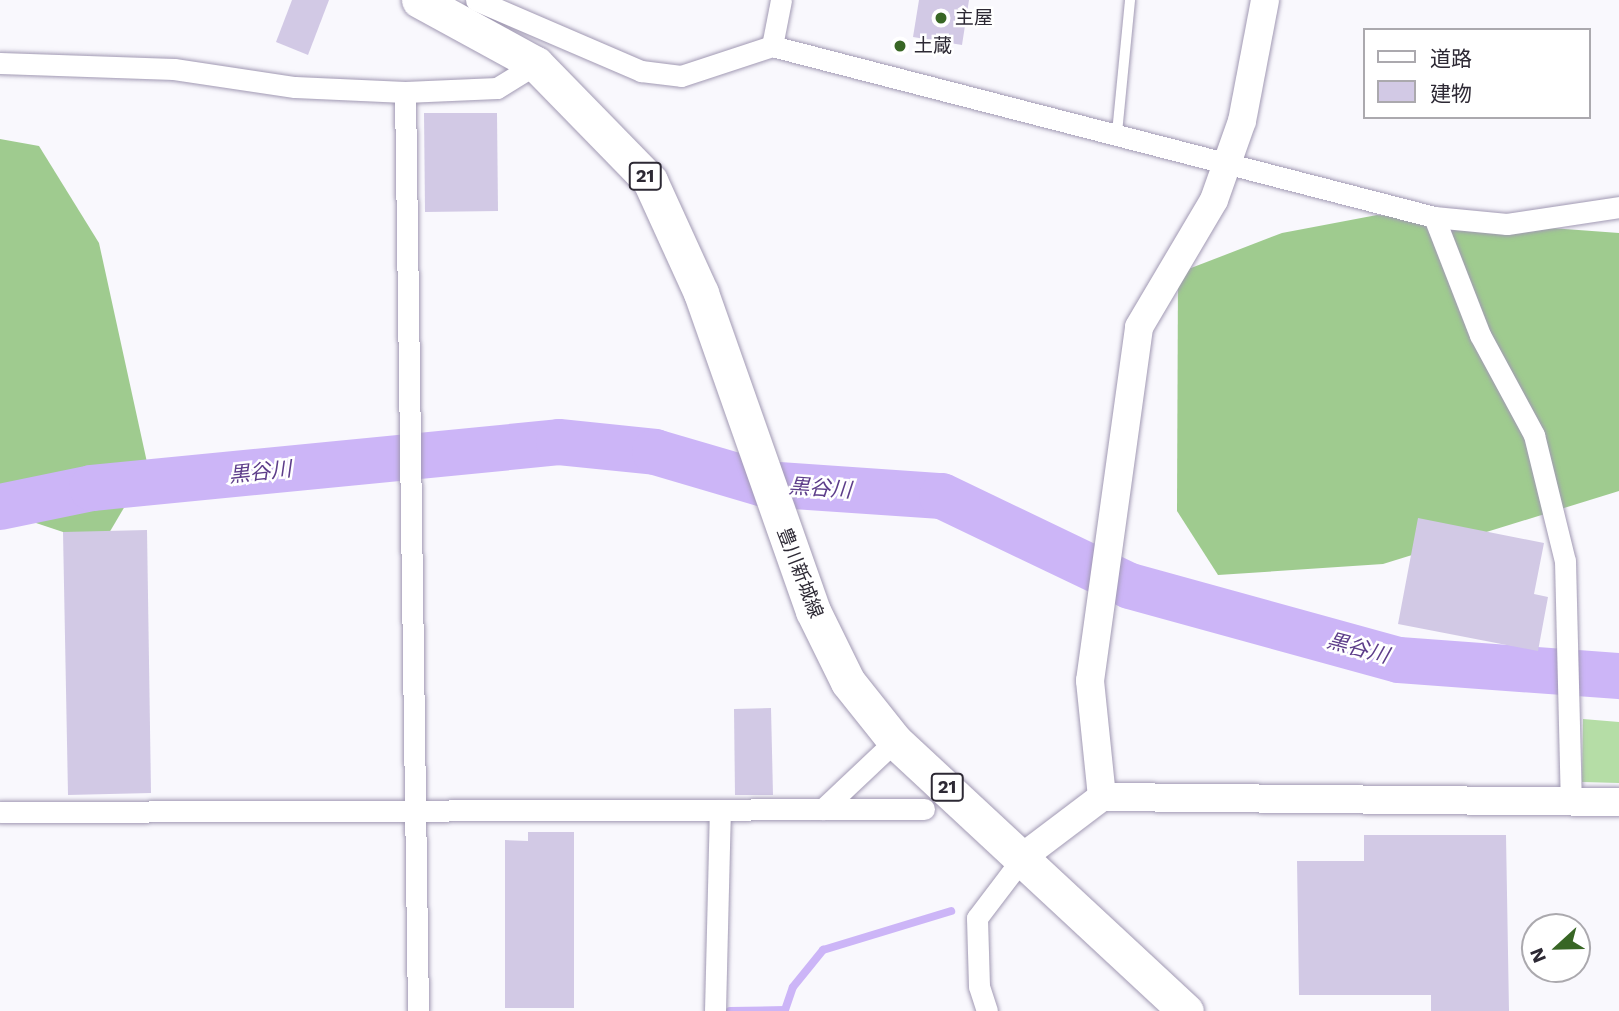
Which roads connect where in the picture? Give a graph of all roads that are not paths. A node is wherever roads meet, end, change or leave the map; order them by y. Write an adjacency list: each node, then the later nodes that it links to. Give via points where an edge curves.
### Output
1 (476, 0): 6 (street, via 641,71 681,76)
2 (781, 0): 6 (street)
3 (1130, 0): 10 (lane)
4 (1265, 0): 11 (street)
5 (432, 3): 8 (main road, 豊川新城線 / 21)
6 (772, 46): 10 (street)
7 (0, 63): 9 (street, via 174,69 295,87)
8 (536, 64): 9 (street, via 497,88); 14 (main road, 豊川新城線 / 21, via 650,181 701,293 813,611 848,682)
9 (405, 92): 22 (street)
10 (1116, 133): 11 (street)
11 (1228, 164): 13 (street); 15 (street, via 1214,200 1139,327 1090,681)
12 (1619, 207): 13 (street, via 1507,224)
13 (1434, 217): 16 (street, via 1480,335 1534,435 1565,561)
14 (895, 741): 18 (street); 23 (main road, 豊川新城線 / 21)
15 (1102, 797): 16 (street); 23 (street)
16 (1571, 802): 17 (street)
17 (1619, 802)
18 (823, 809): 19 (street); 20 (street)
19 (924, 809)
20 (720, 810): 22 (street); 25 (street)
21 (0, 812): 22 (street)
22 (417, 814): 24 (street)
23 (1024, 856): 26 (street, via 977,918 979,986); 27 (main road, 豊川新城線 / 21)
24 (418, 1011)
25 (715, 1011)
26 (987, 1011)
27 (1186, 1011)

